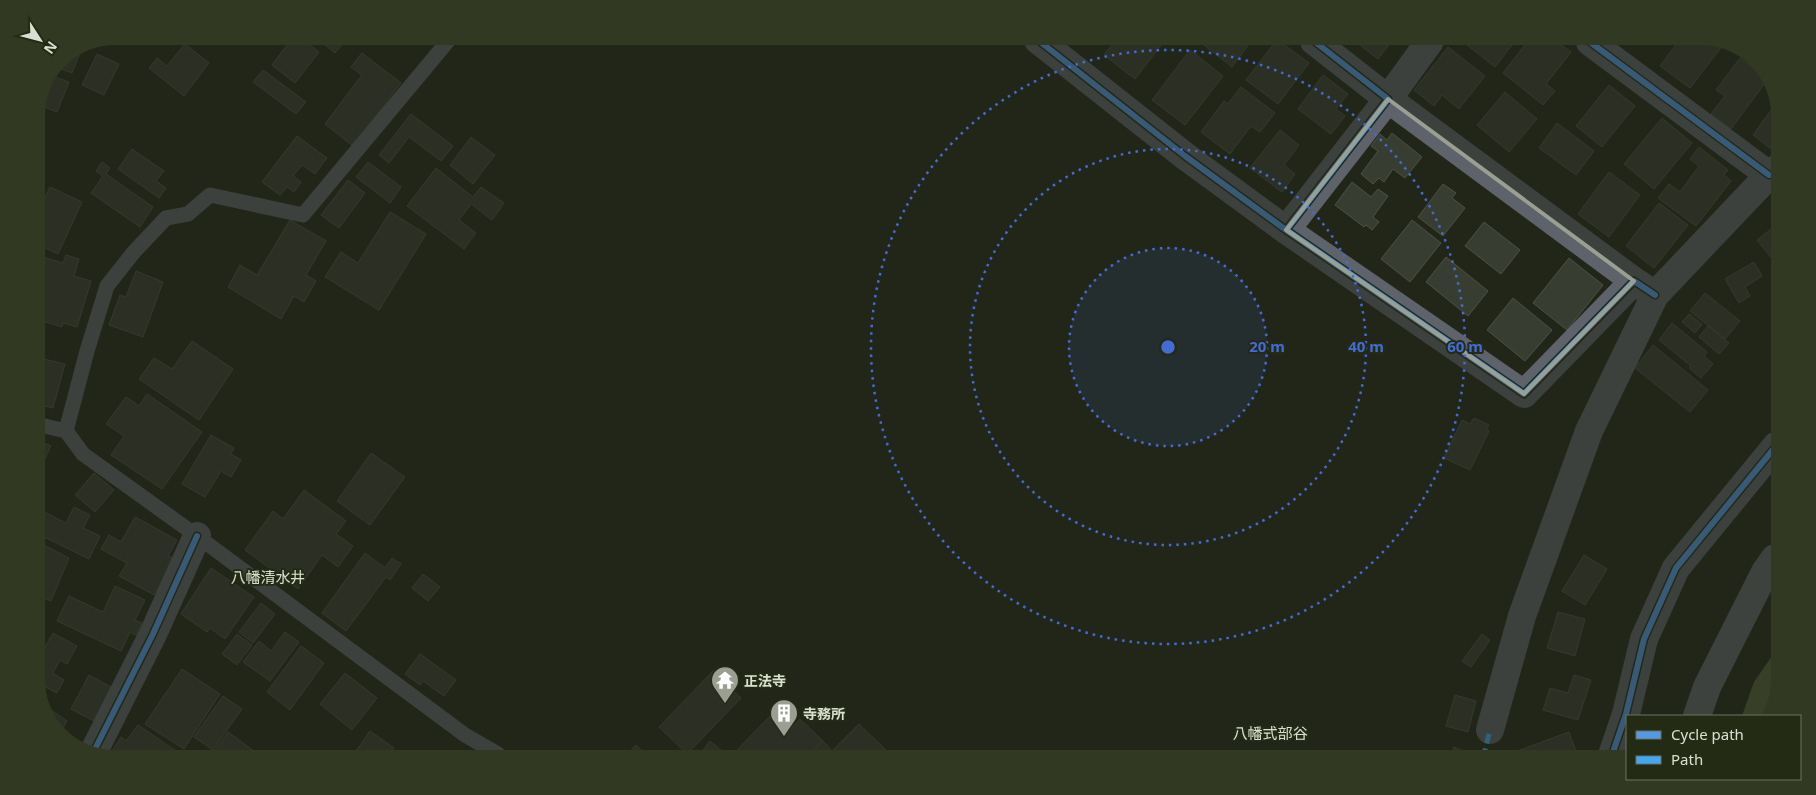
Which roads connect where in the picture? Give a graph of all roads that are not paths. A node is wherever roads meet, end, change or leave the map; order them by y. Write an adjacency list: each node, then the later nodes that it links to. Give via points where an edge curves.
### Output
1 (445, 45): 12 (lane, via 303,215 210,195 188,214 166,218 107,286)
2 (1044, 45): 9 (street, via 1185,156)
3 (1319, 45): 6 (street)
4 (1427, 45): 6 (street)
5 (1594, 45): 7 (street)
6 (1388, 99): 9 (street); 10 (street)
7 (1771, 169)
8 (1771, 174): 10 (street)
9 (1286, 230): 10 (street, via 1524,394)
10 (1644, 288): 17 (street, via 1522,616)
11 (45, 426): 12 (lane)
12 (66, 431): 14 (lane, via 83,454)
13 (1771, 452): 20 (street, via 1676,568 1644,639 1626,714)
14 (197, 536): 18 (street, via 153,634); 19 (lane, via 465,735)
15 (1771, 564): 16 (street, via 1707,687)
16 (1697, 715)
17 (1490, 730)
18 (96, 747)
19 (491, 750)
20 (1613, 750)

